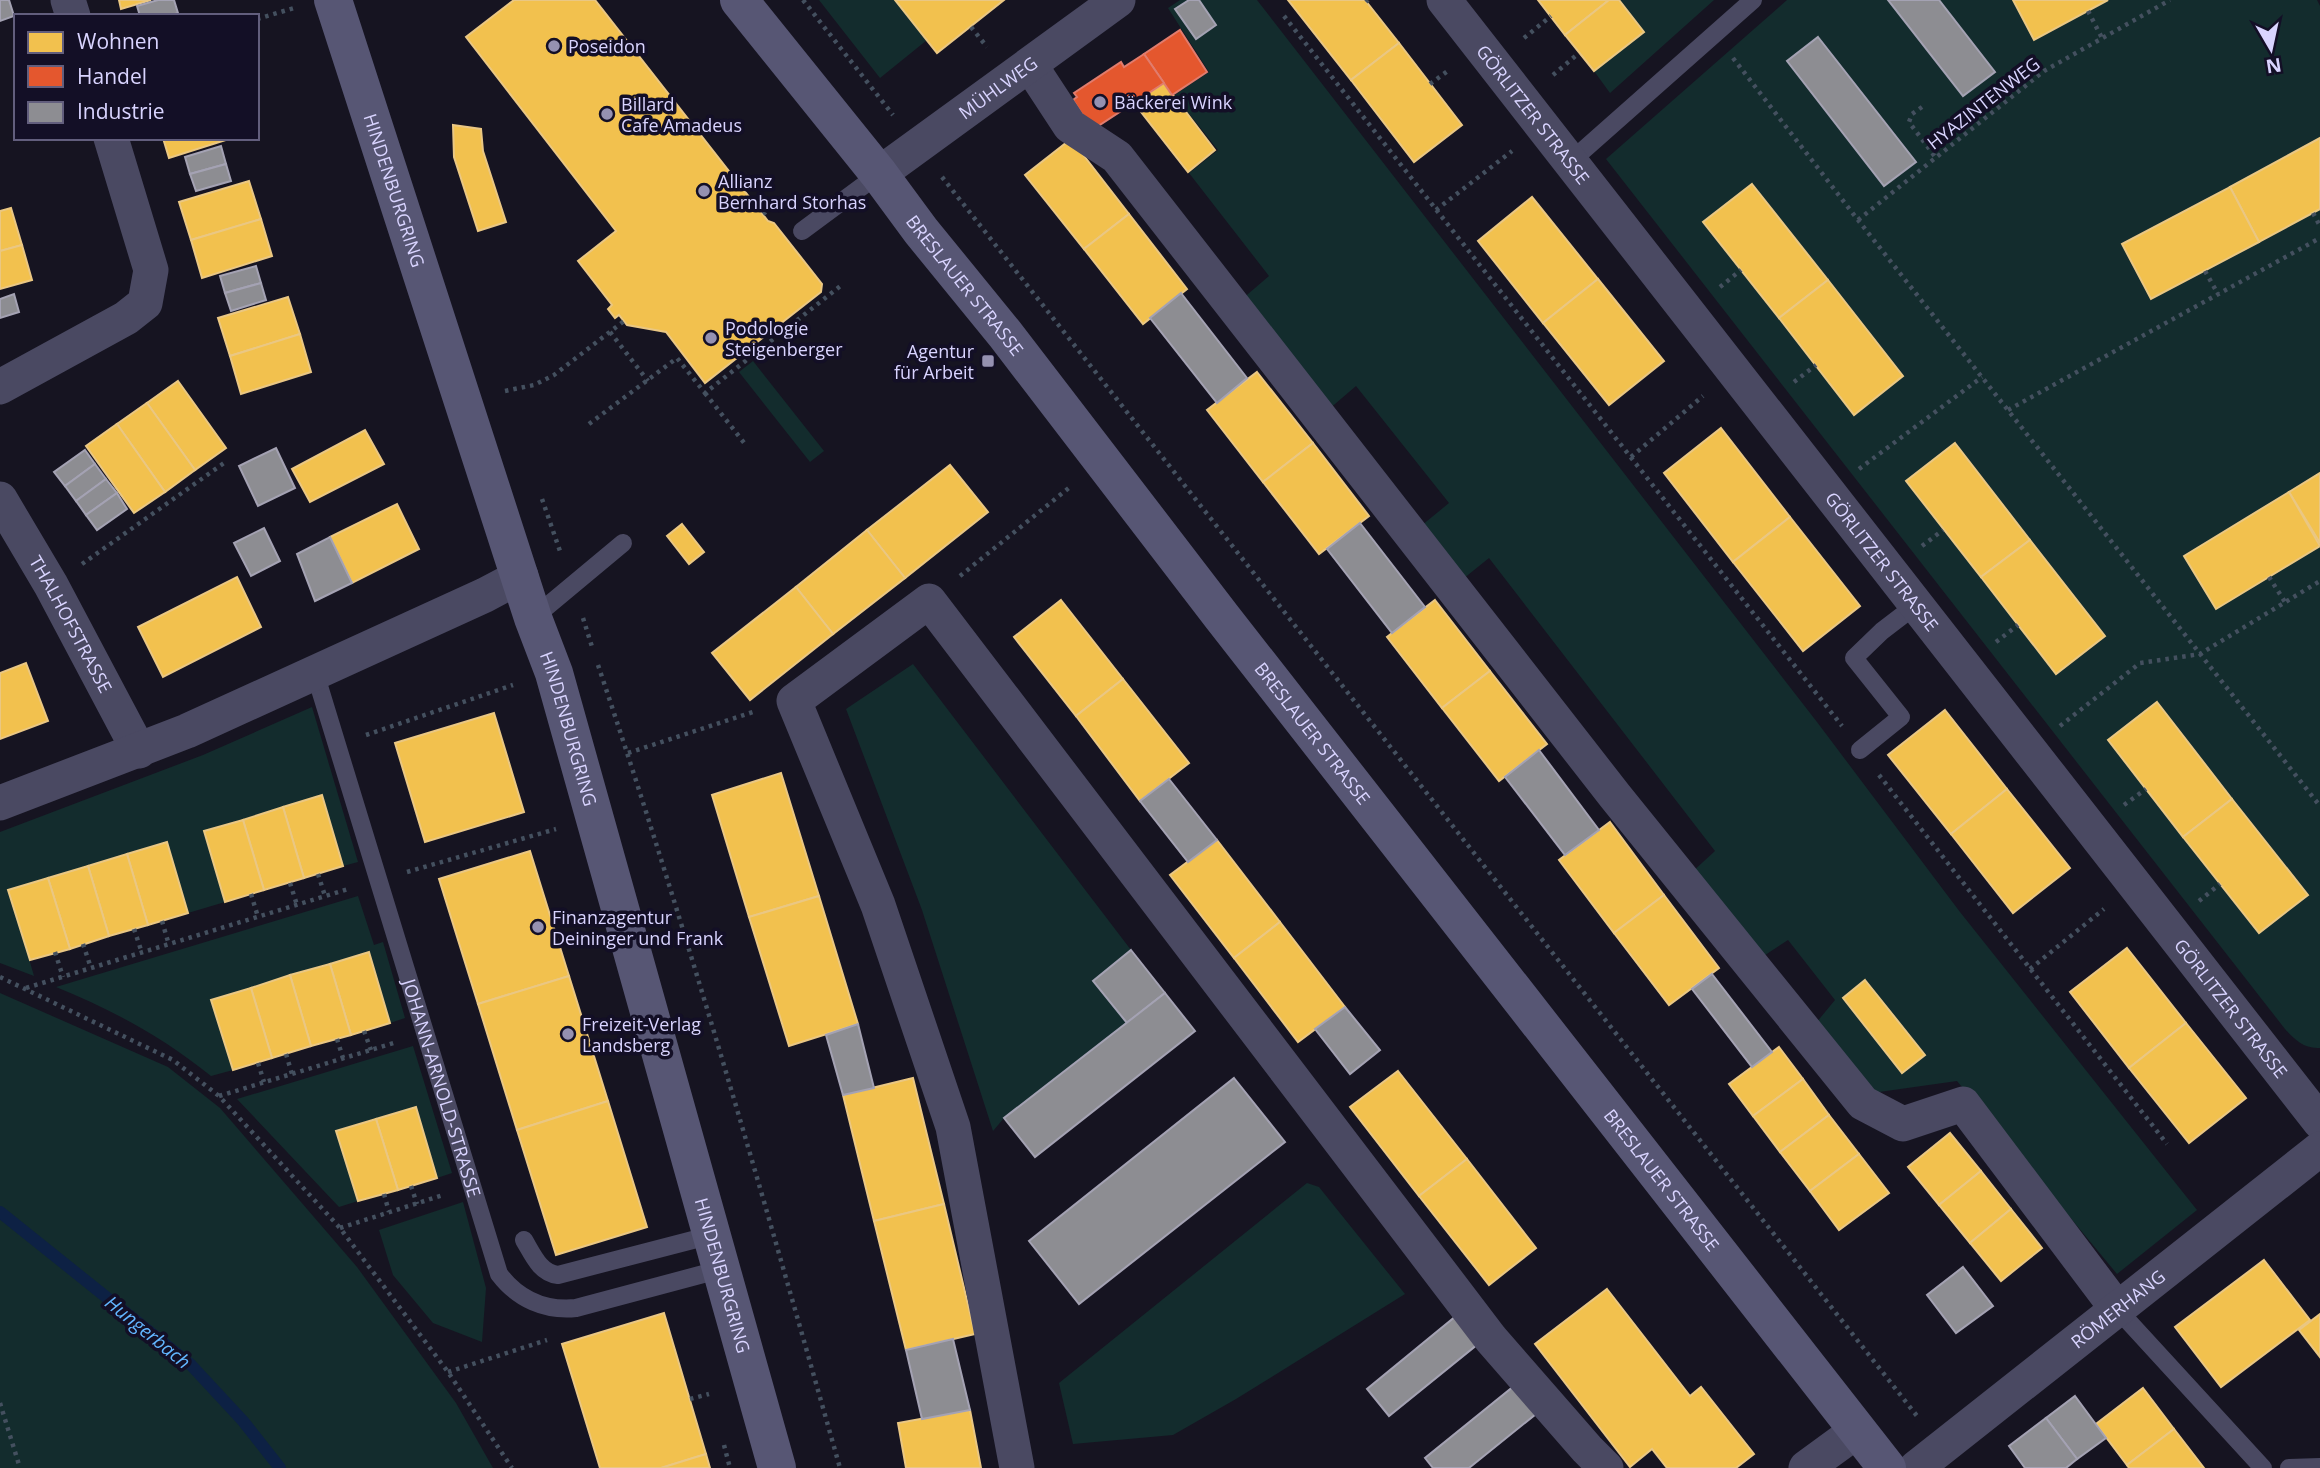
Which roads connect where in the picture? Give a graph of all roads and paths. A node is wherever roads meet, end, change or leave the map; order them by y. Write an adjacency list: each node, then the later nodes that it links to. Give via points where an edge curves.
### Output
1 (739, 0): 20 (main road, BRESLAUER STRASSE)
2 (803, 0): 17 (path)
3 (1118, 0): 13 (street, MÜHLWEG)
4 (1444, 0): 15 (street, GÖRLITZER STRASSE)
5 (1753, 0): 11 (lane)
6 (2170, 0): 12 (path, HYAZINTENWEG)
7 (315, 3): 10 (path); 49 (main road, HINDENBURGRING)
8 (2088, 11): 12 (path)
9 (1284, 16): 22 (path)
10 (259, 18)
11 (1714, 34): 19 (lane); 25 (path)
12 (2102, 38): 18 (path, HYAZINTENWEG, via 2044,71)
13 (1030, 65): 17 (street, MÜHLWEG); 109 (street, via 1070,126 1117,157 1615,796 1863,1102 1903,1124 1963,1104)
14 (1922, 107): 18 (path, via 1909,122)
15 (1542, 126): 19 (street, GÖRLITZER STRASSE); 22 (path)
16 (112, 140): 37 (street, via 151,270 145,303)
17 (917, 145): 20 (street, MÜHLWEG); 114 (path)
18 (1936, 158): 25 (path, HYAZINTENWEG)
19 (1570, 162): 34 (street, GÖRLITZER STRASSE)
20 (878, 174): 27 (lane); 113 (main road, BRESLAUER STRASSE)
21 (779, 203): 24 (path)
22 (1436, 210): 43 (path)
23 (2313, 213): 26 (path)
24 (762, 214)
25 (1858, 220): 35 (path)
26 (2320, 226)
27 (802, 231)
28 (2320, 238): 31 (path)
29 (2205, 271): 31 (path)
30 (843, 284): 39 (path)
31 (2218, 294): 40 (path)
32 (624, 321): 33 (path)
33 (610, 332): 36 (path); 38 (path, via 554,375)
34 (1734, 372): 43 (path); 46 (street, GÖRLITZER STRASSE)
35 (1982, 377): 40 (path); 46 (path)
36 (648, 381): 39 (path, via 677,358); 41 (path)
37 (0, 387)
38 (505, 391)
39 (705, 393): 42 (path)
40 (2008, 410): 57 (path)
41 (589, 425)
42 (745, 444)
43 (1630, 457): 62 (path)
44 (224, 463): 52 (path)
45 (1071, 486): 53 (path)
46 (1828, 492): 55 (street, GÖRLITZER STRASSE)
47 (0, 499): 52 (street, THALHOFSTRASSE)
48 (622, 543): 56 (lane)
49 (521, 576): 56 (main road, HINDENBURGRING); 58 (street)
50 (2269, 578): 54 (path)
51 (2320, 581): 54 (path)
52 (51, 585): 63 (street, THALHOFSTRASSE)
53 (929, 601): 60 (street); 120 (street, via 1491,1339)
54 (2285, 602): 57 (path)
55 (1916, 605): 62 (lane, via 1854,658 1901,717); 64 (street, GÖRLITZER STRASSE)
56 (533, 618): 59 (main road, HINDENBURGRING)
57 (2200, 654): 64 (path, via 2140,663); 67 (path)
58 (315, 673): 61 (lane, JOHANN-ARNOLD-STRASSE); 63 (street)
59 (554, 673): 61 (path); 108 (main road, HINDENBURGRING)
60 (794, 701): 65 (path); 119 (street, via 878,905 953,1127)
61 (338, 744): 70 (lane, JOHANN-ARNOLD-STRASSE)
62 (1860, 750): 84 (path)
63 (139, 751): 66 (street)
64 (2029, 751): 72 (street, GÖRLITZER STRASSE)
65 (628, 754)
66 (0, 803)
67 (2320, 806)
68 (561, 827): 70 (path)
69 (317, 874): 74 (path)
70 (379, 880): 74 (path); 89 (lane, JOHANN-ARNOLD-STRASSE)
71 (290, 883): 75 (path)
72 (2133, 883): 84 (path); 98 (street, GÖRLITZER STRASSE)
73 (251, 894): 76 (path)
74 (324, 896): 75 (path)
75 (297, 905): 76 (path)
76 (258, 917): 80 (path)
77 (162, 921): 80 (path)
78 (134, 929): 82 (path)
79 (83, 944): 83 (path)
80 (169, 944): 82 (path)
81 (55, 952): 86 (path)
82 (142, 953): 83 (path)
83 (91, 968): 86 (path)
84 (2030, 969): 99 (path)
85 (0, 977): 87 (path)
86 (63, 977): 87 (path)
87 (26, 988): 97 (path, via 173,1060)
88 (365, 1031): 91 (path)
89 (425, 1034): 91 (path); 102 (lane, JOHANN-ARNOLD-STRASSE)
90 (337, 1038): 93 (path)
91 (370, 1050): 93 (path)
92 (286, 1054): 95 (path)
93 (343, 1058): 95 (path)
94 (258, 1063): 96 (path)
95 (292, 1074): 96 (path)
96 (264, 1082): 97 (path)
97 (219, 1096): 106 (path)
98 (2315, 1107)
99 (2167, 1144)
100 (2320, 1149): 109 (street, RÖMERHANG)
101 (411, 1186): 104 (path)
102 (471, 1186): 104 (path); 108 (lane, JOHANN-ARNOLD-STRASSE, via 499,1274 519,1294 545,1307 576,1308)
103 (384, 1194): 105 (path)
104 (416, 1204): 105 (path)
105 (389, 1212): 106 (path)
106 (340, 1228): 117 (path, via 448,1372)
107 (524, 1240): 108 (lane, via 542,1268 558,1275)
108 (717, 1252): 118 (main road, HINDENBURGRING)
109 (2118, 1310): 114 (street, RÖMERHANG); 123 (lane)
110 (709, 1394): 111 (path)
111 (690, 1399)
112 (0, 1403): 116 (path)
113 (1858, 1430): 121 (street); 122 (main road, BRESLAUER STRASSE)
114 (1929, 1458)
115 (2320, 1466): 124 (lane)
116 (20, 1468)
117 (512, 1468)
118 (776, 1468)
119 (1017, 1468)
120 (1606, 1468)
121 (1805, 1468)
122 (1887, 1468)
123 (2263, 1468)
124 (2289, 1468)

